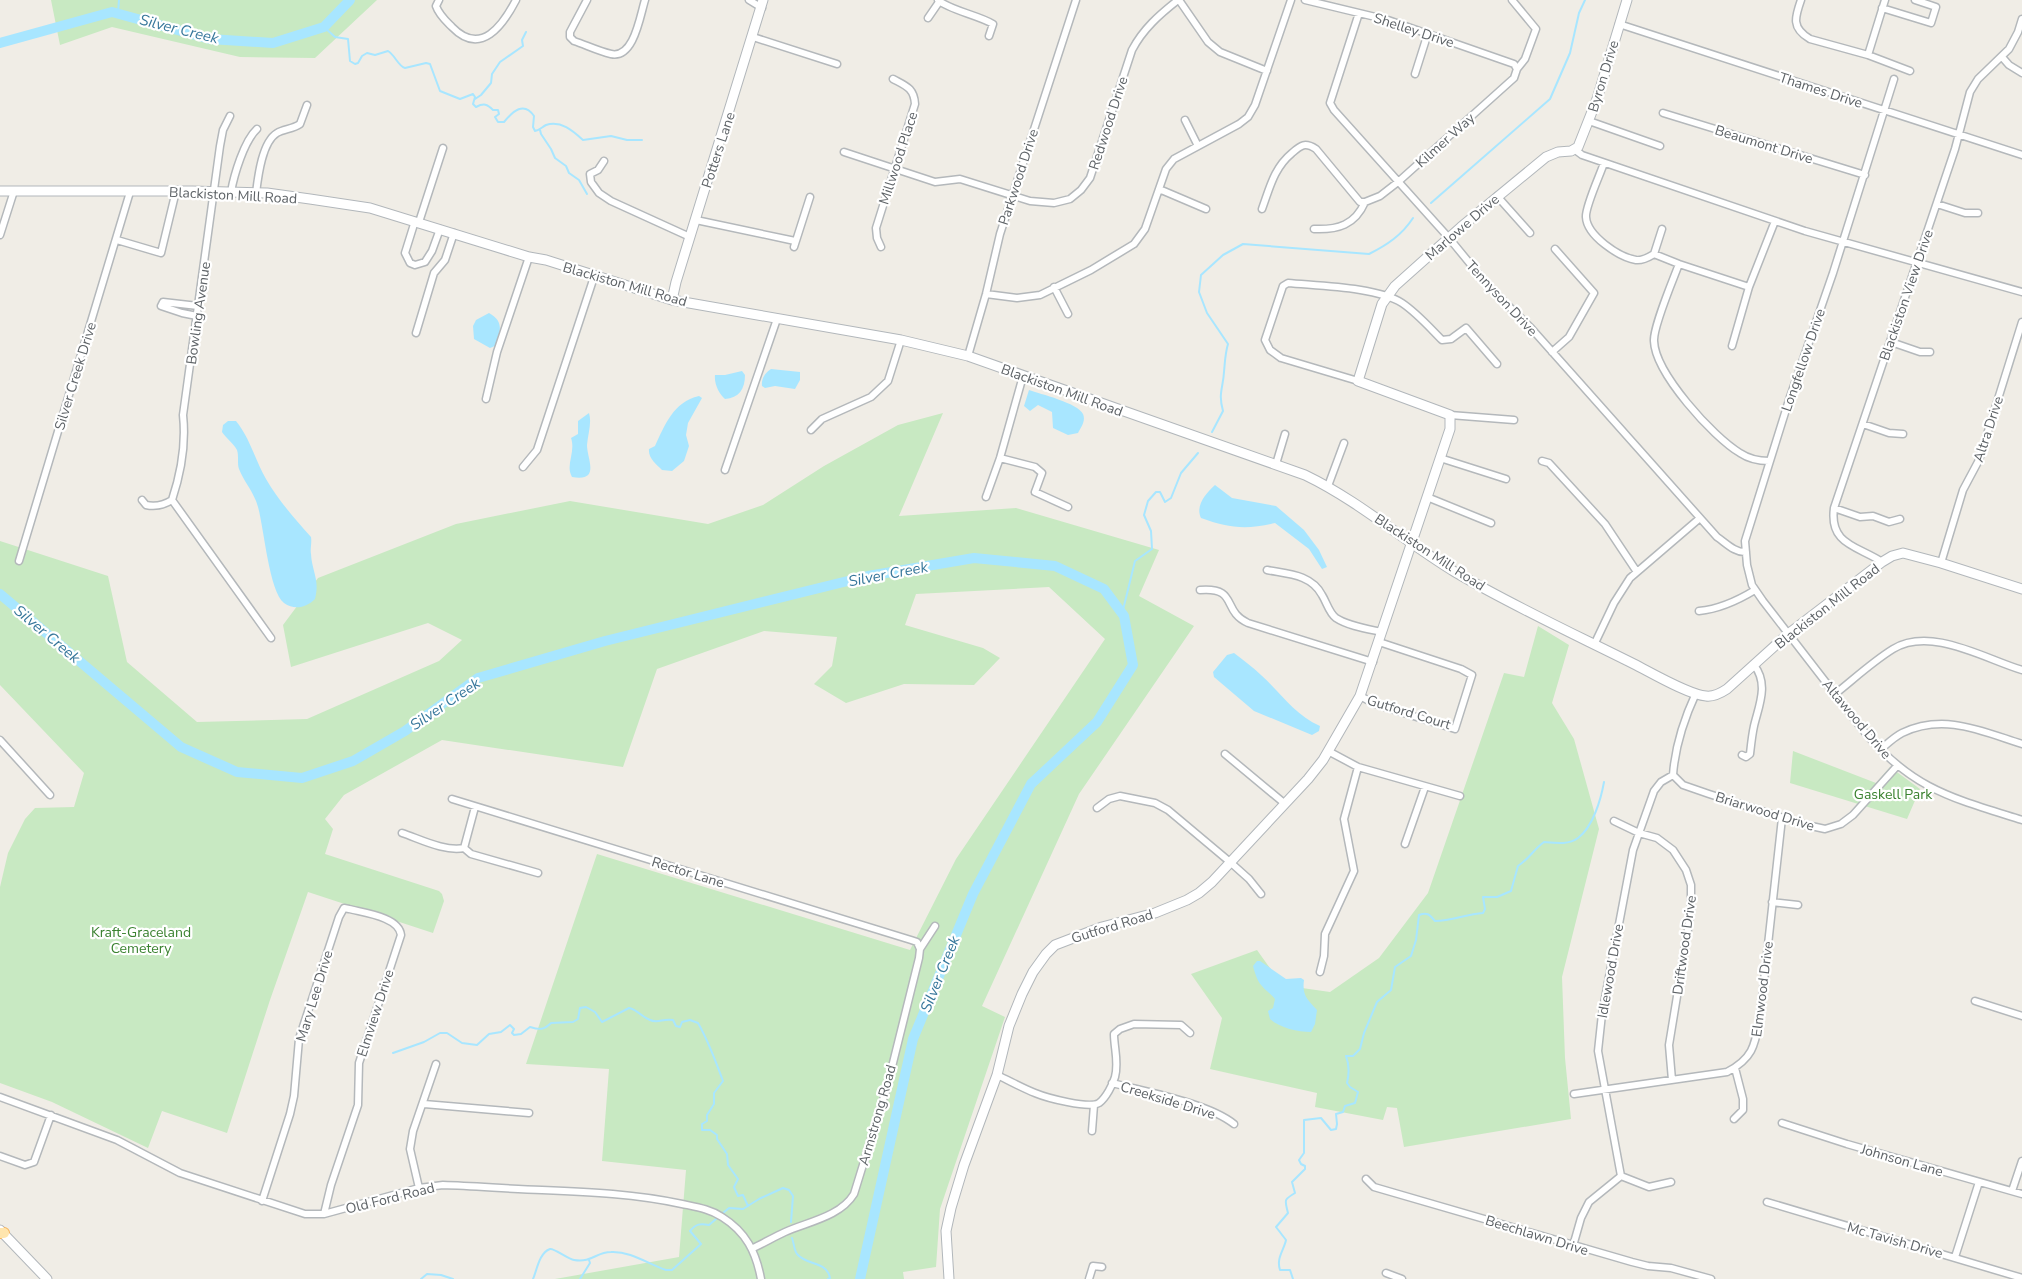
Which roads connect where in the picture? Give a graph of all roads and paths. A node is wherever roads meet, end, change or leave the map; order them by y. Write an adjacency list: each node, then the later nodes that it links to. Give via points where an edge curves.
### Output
1 (439, 0): 2 (street, via 436,6 438,13 455,30 479,40 491,35 507,18)
2 (516, 0)
3 (587, 0): 4 (street, via 570,37 612,54 630,45)
4 (645, 0)
5 (749, 0): 16 (street)
6 (1076, 0): 62 (street, Parkwood Drive)
7 (1179, 0): 30 (street, via 1208,42 1220,52); 62 (street, Redwood Drive, via 1140,34 1090,178 1081,190 1070,199 1054,203 1030,201)
8 (1291, 0): 30 (street)
9 (1305, 0): 18 (street, Shelley Drive)
10 (1512, 0): 28 (street, Kilmer Way, via 1536,29 1525,59)
11 (1626, 0): 21 (main road, Byron Drive)
12 (1801, 0): 25 (street, via 1796,16 1802,34)
13 (1884, 0): 17 (street)
14 (1915, 0): 17 (street, via 1936,7 1931,22)
15 (938, 1): 19 (street); 23 (street, via 993,24)
16 (763, 4): 24 (main road, Potters Lane)
17 (1882, 8): 25 (street)
18 (1359, 13): 22 (street, Shelley Drive); 53 (street, Tennyson Drive, via 1330,103)
19 (928, 18)
20 (2022, 19): 26 (street, Blackiston View Drive, via 2013,42)
21 (1619, 24): 36 (street, Thames Drive); 40 (main road, Byron Drive)
22 (1428, 33): 28 (street, Shelley Drive, via 1514,64); 32 (street)
23 (989, 36)
24 (753, 37): 27 (street); 70 (main road, Potters Lane)
25 (1868, 55): 29 (street)
26 (2002, 57): 31 (street); 42 (street, Blackiston View Drive, via 1978,79 1970,92)
27 (837, 64)
28 (1517, 69): 53 (street, Kilmer Way, via 1514,78)
29 (1910, 70)
30 (1267, 71): 43 (street, via 1248,117)
31 (2022, 72)
32 (1415, 74)
33 (1894, 78): 36 (street, Longfellow Drive)
34 (893, 79): 51 (street, Millwood Place, via 907,86 914,94 915,104)
35 (307, 105): 61 (street, via 300,124 276,133 271,139 260,165)
36 (1885, 110): 42 (street, Thames Drive); 52 (street, Longfellow Drive)
37 (1663, 113): 52 (street, Beaumont Drive)
38 (230, 116): 59 (street, Bowling Avenue, via 223,130)
39 (1185, 120): 43 (street)
40 (1588, 121): 44 (street); 46 (main road, Byron Drive, via 1578,147)
41 (257, 129): 60 (street, via 250,135)
42 (1960, 135): 48 (street, Thames Drive); 66 (street, Blackiston View Drive)
43 (1198, 146): 54 (street, via 1174,159 1166,169)
44 (1660, 146)
45 (443, 148): 72 (street)
46 (1574, 149): 50 (street); 63 (main road, Marlowe Drive, via 1546,157)
47 (844, 152): 51 (street, Redwood Drive)
48 (2022, 156)
49 (604, 161): 79 (street, via 598,170 590,174 591,182 599,193)
50 (1604, 162): 71 (street); 85 (street, via 1586,215 1587,226 1605,246 1636,260)
51 (894, 168): 62 (street, Redwood Drive, via 934,182 960,179); 83 (street, Millwood Place, via 876,228)
52 (1865, 175): 82 (street, Longfellow Drive)
53 (1398, 182): 65 (street, Kilmer Way, via 1380,196); 80 (street, Tennyson Drive)
54 (1159, 189): 67 (street); 91 (street, via 1145,229 1134,244)
55 (0, 191): 56 (main road, Blackiston Mill Road)
56 (14, 191): 58 (main road, Blackiston Mill Road); 78 (street)
57 (176, 191): 58 (main road, Blackiston Mill Road); 59 (main road, Blackiston Mill Road); 81 (street, via 161,253)
58 (130, 192): 81 (street, Silver Creek Drive)
59 (215, 192): 60 (main road, Blackiston Mill Road); 96 (street, Bowling Avenue)
60 (231, 192): 61 (main road, Blackiston Mill Road)
61 (256, 193): 72 (main road, Blackiston Mill Road, via 370,208)
62 (1013, 195): 93 (street, Parkwood Drive)
63 (1497, 196): 77 (street); 80 (main road, Marlowe Drive)
64 (810, 197): 70 (street, via 795,244)
65 (1365, 202): 68 (street, via 1360,202 1309,144 1302,145 1281,163); 74 (street, Kilmer Way, via 1360,213 1348,224)
66 (1937, 204): 69 (street, via 1965,213); 87 (street, Blackiston View Drive)
67 (1206, 209)
68 (1262, 209)
69 (1978, 212)
70 (696, 220): 79 (main road, Potters Lane)
71 (1775, 220): 82 (street); 90 (street)
72 (417, 222): 73 (main road, Blackiston Mill Road); 73 (street, via 405,253 410,263 425,262)
73 (440, 228): 76 (main road, Blackiston Mill Road)
74 (1314, 229)
75 (1662, 229): 85 (street)
76 (454, 233): 86 (main road, Blackiston Mill Road); 101 (street, via 445,260 434,273)
77 (1530, 233)
78 (0, 235)
79 (690, 237): 95 (main road, Potters Lane)
80 (1449, 238): 94 (main road, Marlowe Drive); 105 (street, Tennyson Drive, via 1490,288)
81 (117, 240): 139 (street, Silver Creek Drive)
82 (1843, 241): 87 (street); 122 (street, Longfellow Drive)
83 (881, 247)
84 (1555, 249): 105 (street, via 1594,293 1569,337)
85 (1654, 254): 88 (street)
86 (529, 257): 89 (main road, Blackiston Mill Road); 111 (street)
87 (1917, 262): 92 (street); 103 (street, Blackiston View Drive)
88 (1679, 264): 90 (street); 122 (street, via 1654,339 1657,354 1702,422 1742,454 1758,461)
89 (594, 277): 95 (main road, Blackiston Mill Road); 124 (street, via 537,450)
90 (1750, 286): 104 (street)
91 (1054, 288): 93 (street, via 1017,298); 97 (street)
92 (2022, 292)
93 (986, 294): 107 (street, Parkwood Drive)
94 (1387, 297): 108 (street, via 1403,304 1442,340 1451,339 1466,328); 110 (main road, Marlowe Drive); 110 (street, via 1374,292 1288,283 1280,291 1265,340 1270,350 1281,358)
95 (672, 300): 99 (main road, Blackiston Mill Road)
96 (198, 306): 98 (street, Bowling Avenue); 98 (street, via 163,302 161,306)
97 (1068, 314)
98 (197, 316): 131 (street, Bowling Avenue, via 183,415 185,434)
99 (777, 319): 102 (main road, Blackiston Mill Road); 125 (street)
100 (2022, 322): 141 (street, Altra Drive, via 1979,460 1963,490)
101 (416, 333)
102 (901, 340): 107 (main road, Blackiston Mill Road); 115 (street, via 888,381 871,397 822,419)
103 (1891, 342): 106 (street); 114 (street, Blackiston View Drive)
104 (1732, 346)
105 (1552, 352): 134 (street, Tennyson Drive)
106 (1930, 352)
107 (968, 356): 109 (main road, Blackiston Mill Road)
108 (1497, 364)
109 (1023, 376): 119 (street); 123 (main road, Blackiston Mill Road)
110 (1358, 381): 112 (main road)
111 (486, 399)
112 (1450, 415): 113 (street); 120 (main road, via 1450,429)
113 (1514, 420)
114 (1863, 424): 117 (street, via 1889,434); 133 (street, Blackiston View Drive)
115 (811, 430)
116 (1285, 434): 123 (street)
117 (1903, 434)
118 (1344, 443): 127 (street)
119 (1000, 458): 128 (street); 132 (street, via 1034,467 1042,473 1035,492)
120 (1440, 458): 126 (street); 129 (main road)
121 (1542, 461): 143 (street, via 1549,463 1605,524)
122 (1769, 461): 138 (street, Longfellow Drive, via 1745,541)
123 (1276, 464): 127 (main road, Blackiston Mill Road)
124 (523, 467)
125 (725, 470)
126 (1506, 479)
127 (1328, 486): 137 (main road, Blackiston Mill Road)
128 (986, 497)
129 (1427, 497): 136 (street); 137 (main road)
130 (142, 500): 131 (street, via 151,506)
131 (172, 500): 150 (street)
132 (1068, 507)
133 (1834, 508): 135 (street, via 1889,522); 140 (street, Blackiston View Drive, via 1835,527 1841,539)
134 (1700, 518): 138 (street, Tennyson Drive, via 1717,537 1734,549); 143 (street)
135 (1900, 519)
136 (1491, 523)
137 (1411, 542): 149 (main road, Gutford Road); 151 (main road, Blackiston Mill Road, via 1515,606)
138 (1746, 552): 146 (street, Longfellow Drive)
139 (19, 561)
140 (1882, 562): 141 (main road, Blackiston Mill Road, via 1902,553); 148 (main road, Blackiston Mill Road)
141 (1941, 563): 144 (main road, Blackiston Mill Road)
142 (1267, 570): 149 (street, via 1298,575 1311,582 1322,593 1335,617)
143 (1637, 572): 151 (street, via 1624,586)
144 (2022, 589)
145 (1200, 590): 152 (street, via 1221,592 1238,618 1248,623)
146 (1755, 590): 147 (street, via 1736,602); 148 (street, Longfellow Drive)
147 (1699, 611)
148 (1788, 634): 153 (main road, Blackiston Mill Road); 156 (street, Altawood Drive)
149 (1380, 637): 152 (main road, Gutford Road); 157 (street, Gutford Court, via 1472,675 1455,729 1375,704)
150 (271, 638)
151 (1594, 645): 155 (main road, Blackiston Mill Road)
152 (1372, 662): 157 (main road, Gutford Road)
153 (1754, 665): 155 (main road, Blackiston Mill Road, via 1720,693 1706,696); 163 (street, via 1762,679 1762,698 1750,754)
154 (2022, 670): 156 (street, via 1945,642 1914,642 1894,648)
155 (1696, 693): 166 (street, via 1674,756)
156 (1835, 694): 160 (street, Altawood Drive)
157 (1360, 696): 161 (main road, Gutford Road)
158 (0, 740): 168 (street)
159 (2022, 744): 160 (street, via 1946,722 1901,733)
160 (1880, 750): 164 (street, Altawood Drive)
161 (1328, 751): 165 (street); 171 (main road, Gutford Road, via 1308,779)
162 (1226, 754): 171 (street)
163 (1742, 755)
164 (1897, 766): 174 (street, Briarwood Drive, via 1841,824 1825,829); 175 (street, Altawood Drive, via 1952,798)
165 (1358, 767): 167 (street); 189 (street, via 1344,819 1354,871 1325,934)
166 (1672, 775): 174 (street, Briarwood Drive, via 1683,785); 178 (street, Idlewood Drive, via 1654,791)
167 (1425, 787): 169 (street); 179 (street)
168 (50, 795)
169 (1460, 796)
170 (452, 799): 172 (street, Rector Lane)
171 (1284, 803): 181 (main road, Gutford Road)
172 (475, 807): 180 (street); 188 (street, Rector Lane, via 911,940)
173 (1097, 808): 181 (street, via 1120,796 1155,803 1168,810)
174 (1782, 818): 184 (street, Elmwood Drive)
175 (2022, 820)
176 (1614, 821): 178 (street, Driftwood Drive)
177 (402, 833): 180 (street, via 449,848)
178 (1638, 833): 196 (street, Driftwood Drive, via 1657,838 1673,850 1691,885 1691,911 1669,1045); 198 (street, Idlewood Drive, via 1602,1014 1598,1051)
179 (1405, 844)
180 (464, 848): 182 (street, via 471,854)
181 (1230, 862): 183 (street); 195 (main road, Gutford Road, via 1212,882 1187,900 1055,945 1022,994 1008,1026)
182 (538, 872)
183 (1260, 894)
184 (1772, 902): 185 (street); 194 (street, Elmwood Drive, via 1755,1045 1748,1058)
185 (1798, 904)
186 (344, 908): 218 (street, Mary Lee Drive, via 299,1039 290,1114); 220 (street, Elmview Drive, via 394,923 401,935 359,1063 358,1105)
187 (935, 926): 188 (street, Armstrong Road)
188 (920, 948): 223 (street, Armstrong Road, via 887,1087 854,1194 832,1213)
189 (1320, 972)
190 (1975, 1001): 191 (street)
191 (2022, 1016)
192 (1190, 1033): 197 (street, via 1180,1025 1134,1024 1120,1029 1114,1034 1117,1057)
193 (436, 1064): 201 (street)
194 (1735, 1068): 196 (street, Elmwood Drive, via 1703,1077); 205 (street, via 1743,1110)
195 (997, 1075): 202 (street, via 1036,1094); 230 (main road, Gutford Road, via 951,1208 946,1231)
196 (1672, 1080): 198 (street, Elmwood Drive)
197 (1112, 1083): 202 (street, Creekside Drive, via 1106,1095); 207 (street, Creekside Drive, via 1196,1106 1224,1116)
198 (1605, 1090): 199 (street, Elmwood Drive); 211 (street, Idlewood Drive)
199 (1574, 1094)
200 (0, 1097): 204 (street, Old Ford Road)
201 (424, 1104): 203 (street); 215 (street, via 410,1149)
202 (1094, 1105): 208 (street)
203 (529, 1113)
204 (51, 1115): 209 (street, via 34,1162 25,1165); 218 (street, Old Ford Road, via 117,1140 180,1173)
205 (1734, 1119)
206 (1782, 1123): 214 (street, Johnson Lane)
207 (1234, 1124)
208 (1092, 1130)
209 (0, 1156)
210 (2022, 1161): 216 (street)
211 (1620, 1176): 213 (street, via 1649,1187); 222 (street, via 1589,1202)
212 (1366, 1179): 222 (street, Beechlawn Drive, via 1374,1187)
213 (1671, 1182)
214 (1979, 1182): 216 (street, Johnson Lane); 224 (street)
215 (419, 1188): 220 (street, Old Ford Road); 223 (street, Old Ford Road, via 464,1185 660,1199 716,1213 737,1228)
216 (2012, 1191): 217 (street, Johnson Lane)
217 (2022, 1194)
218 (262, 1200): 220 (street, Old Ford Road, via 305,1214)
219 (1767, 1202): 224 (street, Mc Tavish Drive)
220 (324, 1214)
221 (1, 1232): 228 (main road)
222 (1573, 1246): 233 (street, Beechlawn Drive)
223 (753, 1248): 229 (street, Old Ford Road)
224 (1955, 1257): 227 (street, Mc Tavish Drive)
225 (1102, 1267): 231 (street, via 1093,1266)
226 (1386, 1274): 232 (street)
227 (2022, 1278)
228 (47, 1279)
229 (761, 1279)
230 (949, 1279)
231 (1089, 1279)
232 (1402, 1279)
233 (1712, 1279)

